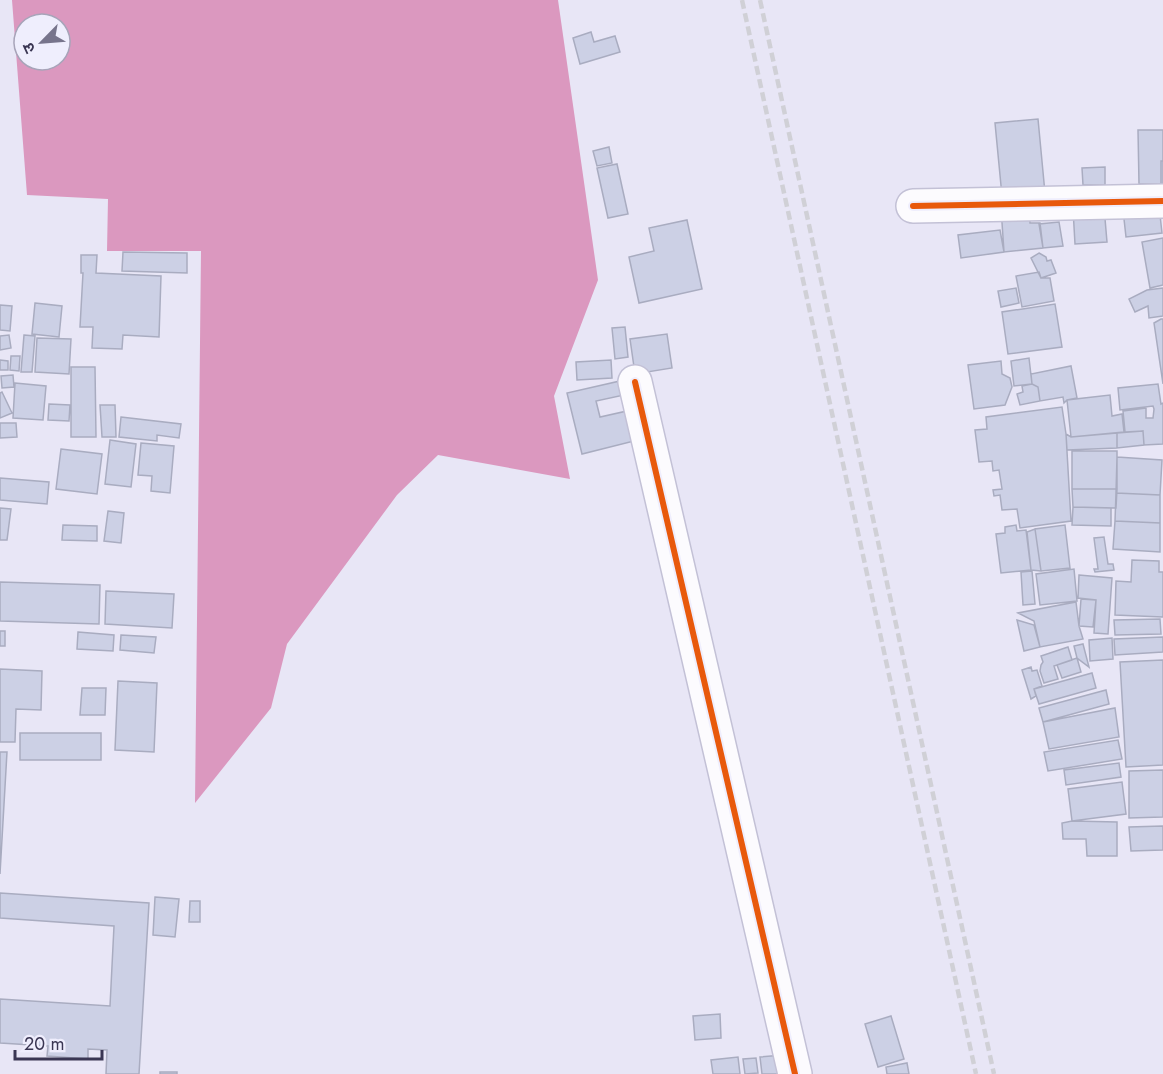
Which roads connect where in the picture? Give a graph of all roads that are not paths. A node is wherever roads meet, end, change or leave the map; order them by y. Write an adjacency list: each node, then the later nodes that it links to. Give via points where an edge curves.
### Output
1 (1163, 201): 2 (street)
2 (913, 206)
3 (634, 382): 4 (street)
4 (795, 1074)

